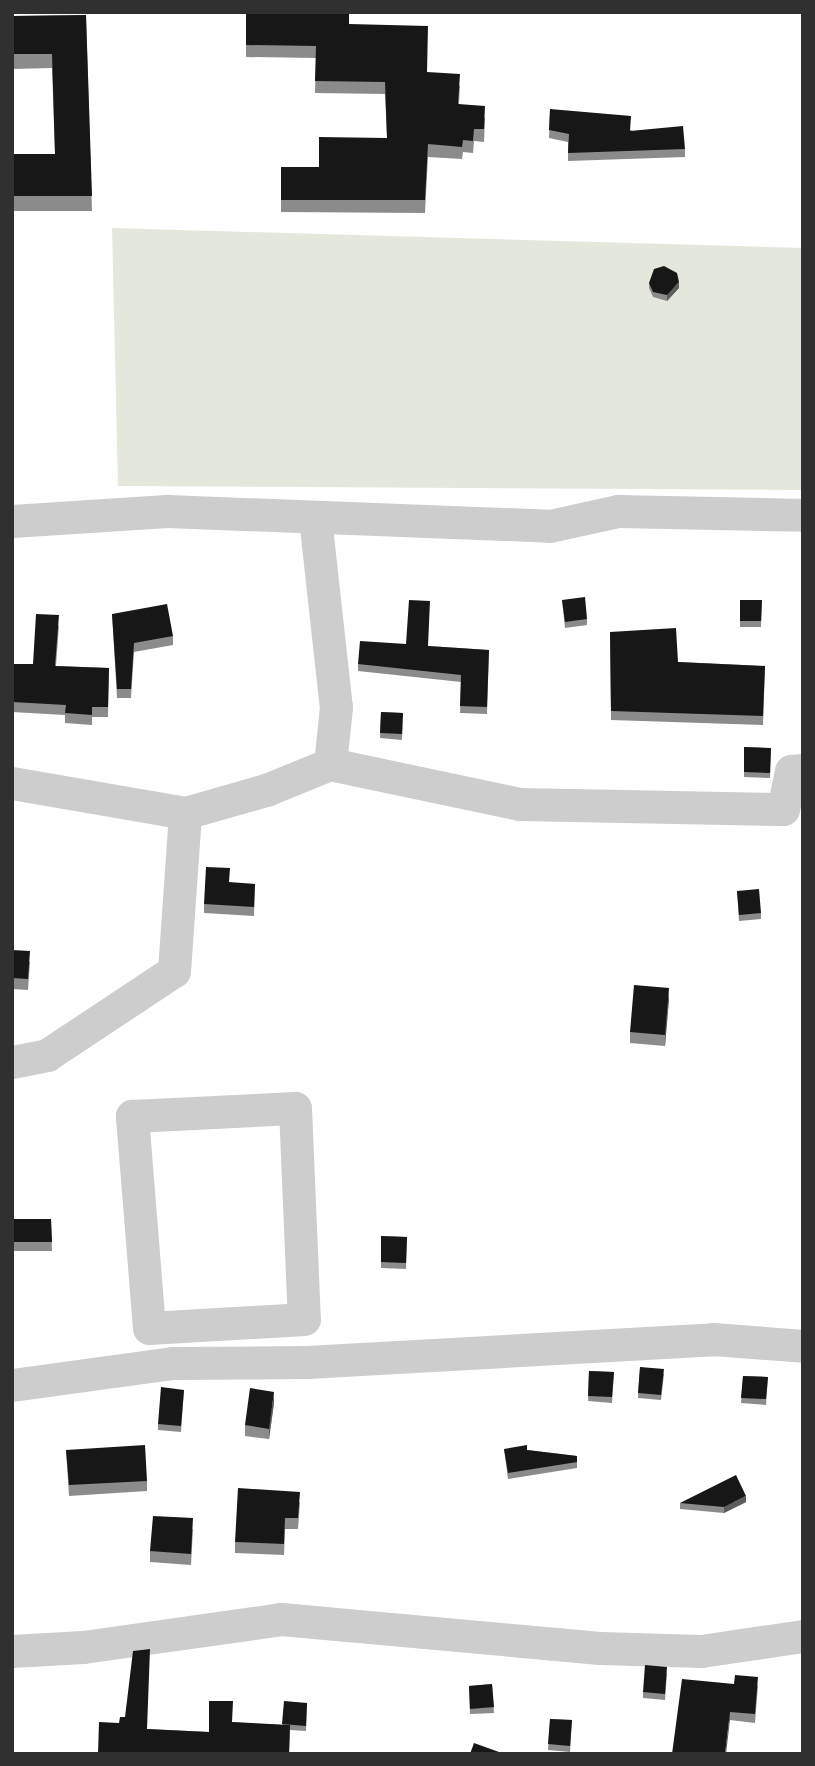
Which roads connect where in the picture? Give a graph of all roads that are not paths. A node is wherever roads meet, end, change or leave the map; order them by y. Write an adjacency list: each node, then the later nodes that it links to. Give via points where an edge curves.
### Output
1 (803, 515): 2 (street, via 618,511 550,526)
2 (315, 518): 3 (street, via 167,511); 4 (street, via 336,707)
3 (12, 521)
4 (330, 764): 5 (street, via 519,804 632,810 783,809 790,771); 7 (street, via 266,790)
5 (803, 770)
6 (12, 783): 7 (street)
7 (185, 813): 8 (street, via 174,971 47,1055)
8 (12, 1062)
9 (304, 1319): 9 (street, via 149,1328 132,1116 295,1108)
10 (803, 1346): 11 (street, via 713,1339 307,1362 173,1363)
11 (12, 1385)
12 (803, 1636): 13 (street, via 701,1651 600,1648 281,1619 83,1647)
13 (12, 1651)

